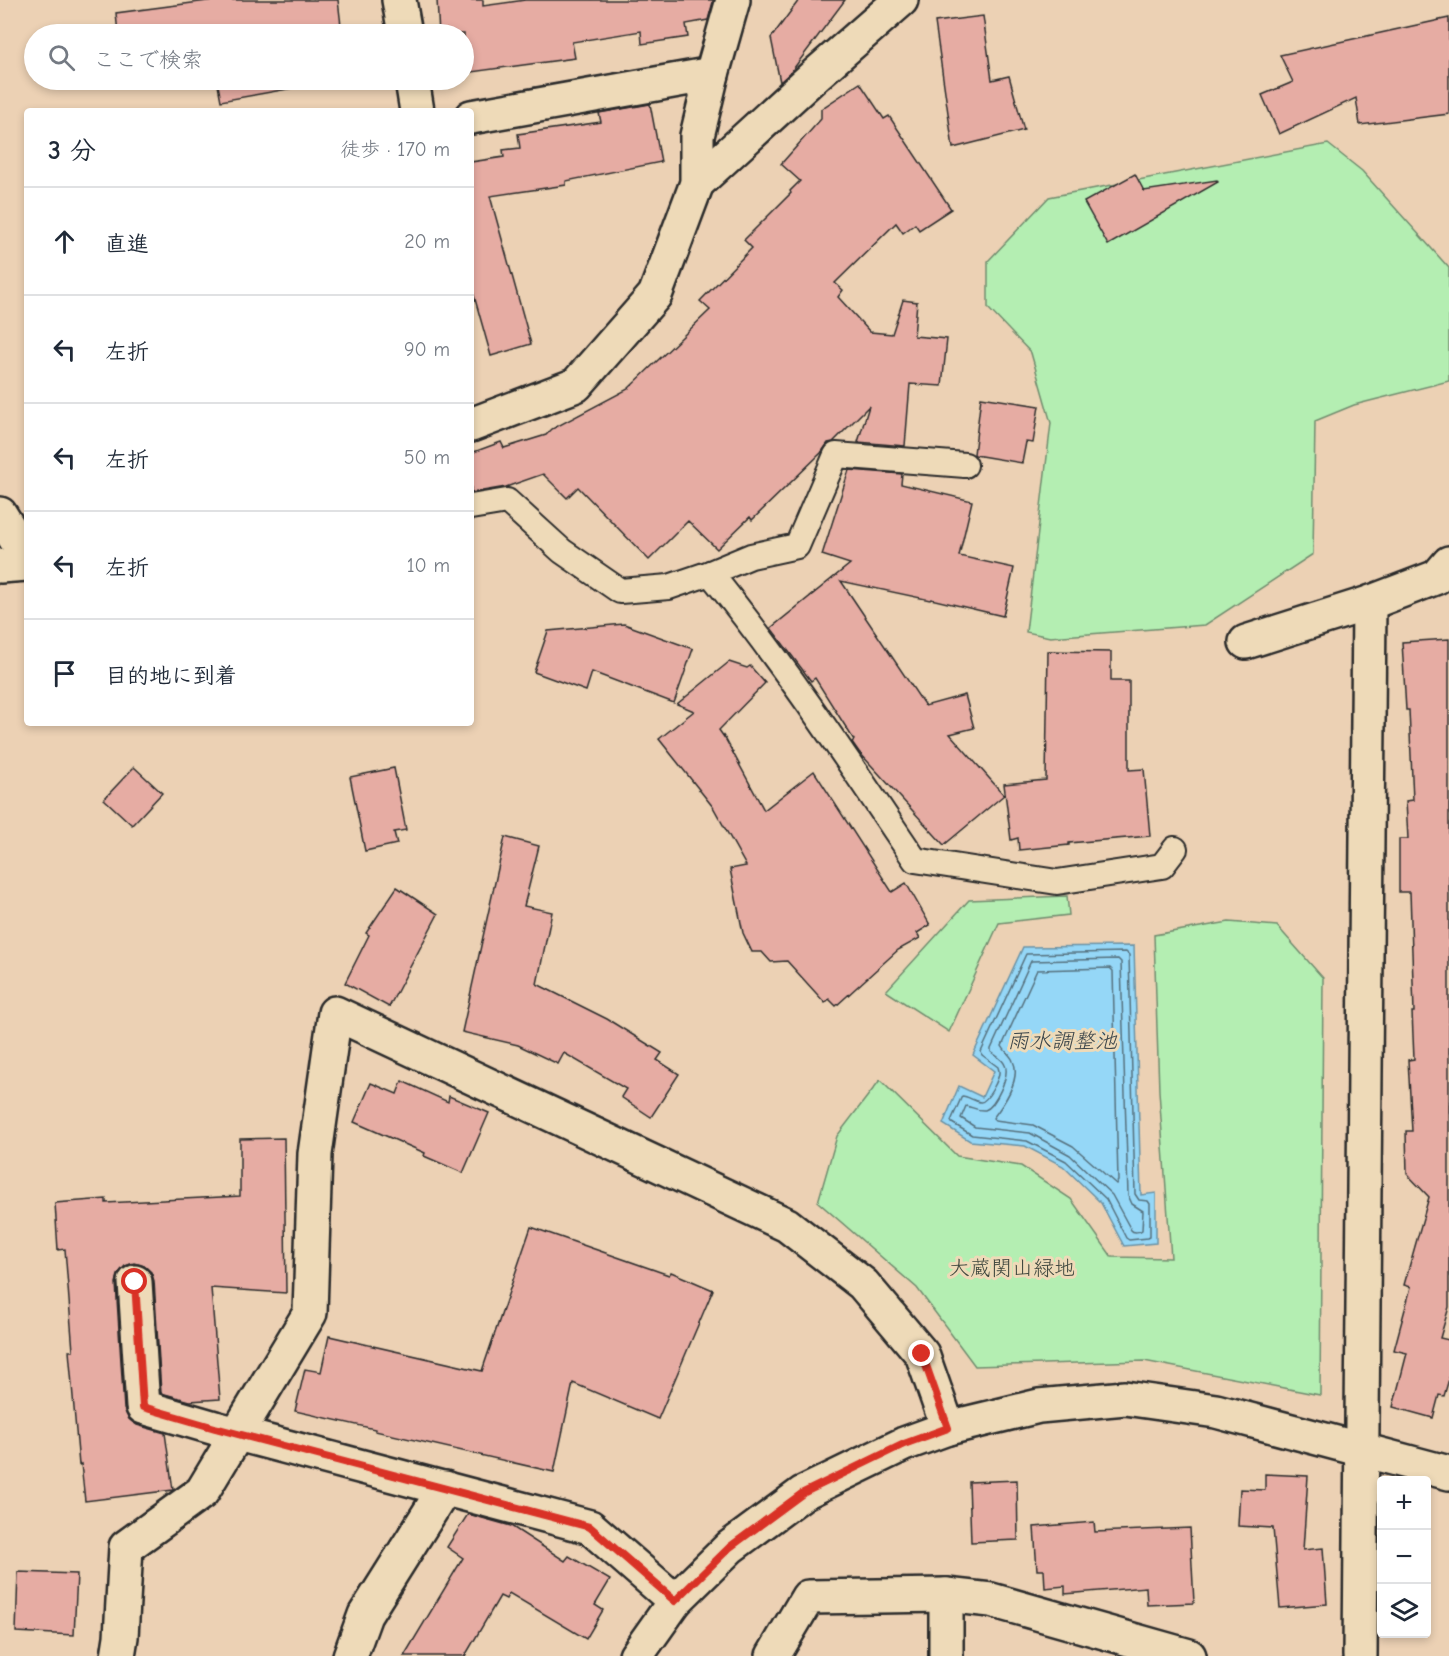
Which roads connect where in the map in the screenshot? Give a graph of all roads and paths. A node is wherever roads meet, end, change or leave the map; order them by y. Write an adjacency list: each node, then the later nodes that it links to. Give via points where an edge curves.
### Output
1 (399, 0): 4 (street)
2 (733, 0): 5 (street)
3 (901, 0): 9 (street)
4 (403, 24)
5 (712, 74): 8 (street); 9 (street, via 697,136)
6 (414, 90): 7 (street)
7 (417, 108)
8 (474, 116)
9 (697, 183): 10 (street, via 655,295 576,385)
10 (474, 424)
11 (965, 465): 18 (lane, via 836,454 797,546 751,556)
12 (474, 506): 18 (lane, via 507,501 562,551 620,591 669,587)
13 (0, 514): 14 (street)
14 (24, 552)
15 (1449, 563): 19 (street, via 1437,576)
16 (24, 564): 17 (street)
17 (0, 566)
18 (710, 573): 21 (lane, via 756,630 915,860 1057,882 1162,866)
19 (1370, 603): 20 (street); 25 (street)
20 (1246, 642)
21 (1175, 849)
22 (135, 1282): 24 (street, via 143,1407)
23 (948, 1428): 24 (street, via 922,1354 863,1284 787,1225 335,1013 315,1154 310,1313); 25 (street, via 1039,1406 1125,1398 1216,1411); 29 (street, via 904,1444 803,1493 730,1547)
24 (238, 1434): 27 (street); 31 (street, via 202,1492 126,1547)
25 (1362, 1448): 26 (street); 37 (street)
26 (1449, 1473)
27 (445, 1488): 29 (street, via 590,1527); 32 (street, via 365,1615)
28 (946, 1595): 30 (street, via 992,1599); 34 (street, via 808,1598); 35 (street)
29 (675, 1601): 33 (street)
30 (1151, 1650): 36 (street)
31 (118, 1656)
32 (350, 1656)
33 (636, 1656)
34 (773, 1656)
35 (946, 1656)
36 (1189, 1656)
37 (1360, 1656)

